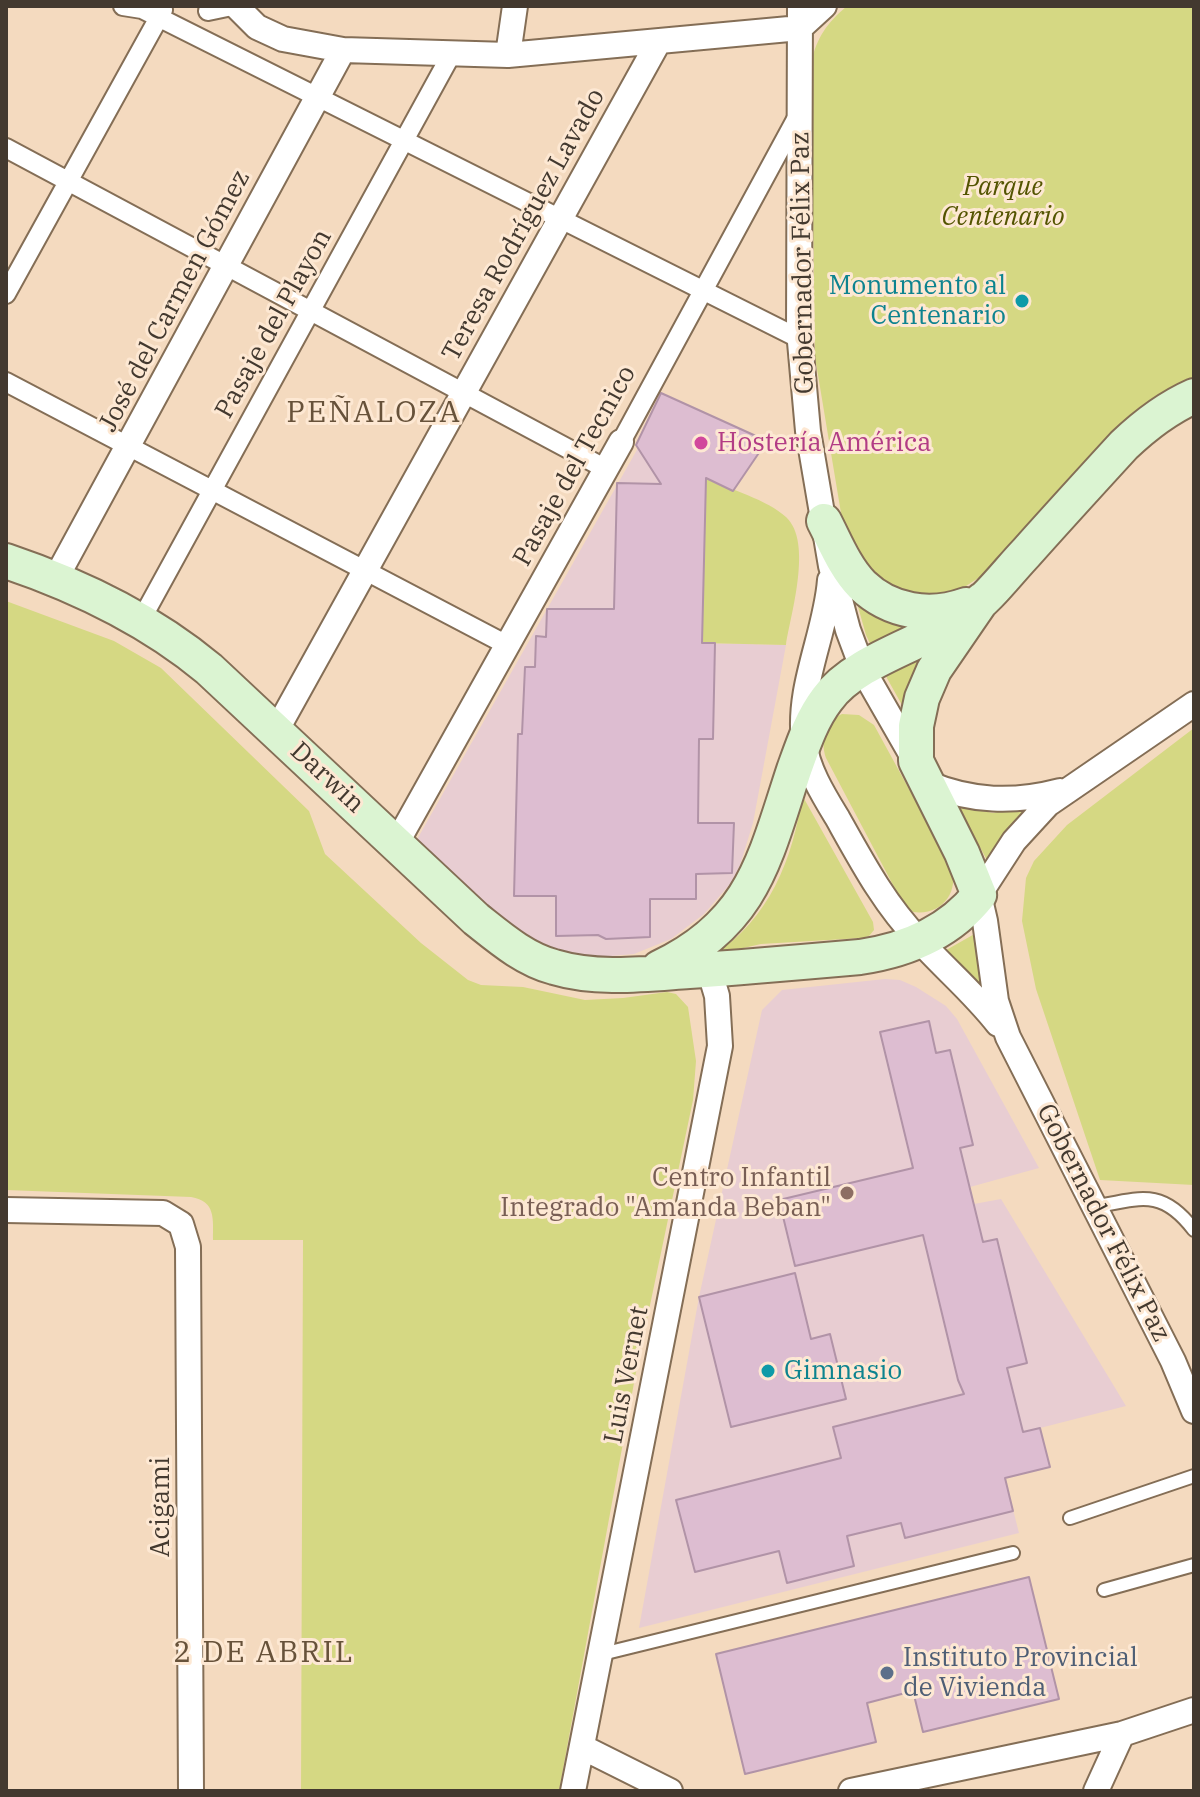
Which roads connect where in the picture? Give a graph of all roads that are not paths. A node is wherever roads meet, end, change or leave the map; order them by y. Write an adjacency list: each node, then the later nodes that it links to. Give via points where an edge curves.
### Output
1 (123, 6): 6 (street)
2 (234, 6): 5 (street); 9 (street, via 257,27 283,39)
3 (515, 6): 11 (street)
4 (824, 6): 7 (street)
5 (208, 11)
6 (155, 12): 12 (street); 16 (street)
7 (800, 17): 8 (street); 13 (street, Gobernador Félix Paz)
8 (659, 41): 11 (street); 17 (street, Teresa Rodríguez Lavado)
9 (343, 50): 10 (street); 12 (street, José del Carmen Gómez)
10 (452, 53): 11 (street); 14 (street, Pasaje del Playon)
11 (508, 55)
12 (317, 97): 14 (street); 18 (street, José del Carmen Gómez)
13 (800, 113): 19 (street, Pasaje del Tecnico); 22 (street, Gobernador Félix Paz)
14 (404, 141): 17 (street); 21 (street, Pasaje del Playon)
15 (6, 148): 16 (street)
16 (68, 182): 18 (street); 20 (street)
17 (560, 219): 19 (street); 24 (street, Teresa Rodríguez Lavado)
18 (226, 266): 21 (street); 27 (street, José del Carmen Gómez)
19 (703, 291): 22 (street); 26 (street, Pasaje del Tecnico)
20 (6, 294)
21 (310, 311): 24 (street); 29 (street, Pasaje del Playon)
22 (800, 339): 30 (street, Gobernador Félix Paz, via 808,431)
23 (6, 382): 27 (street)
24 (463, 393): 28 (street); 33 (street, Teresa Rodríguez Lavado)
25 (1194, 396): 35 (main road, via 1145,424)
26 (621, 442): 28 (street, Pasaje del Tecnico)
27 (128, 446): 29 (street); 34 (street, José del Carmen Gómez)
28 (606, 469): 37 (street, Pasaje del Tecnico)
29 (212, 490): 33 (street); 36 (street, Pasaje del Playon)
30 (824, 521): 32 (street, Gobernador Félix Paz); 35 (main road, via 861,584 882,600 929,613)
31 (6, 561): 34 (main road, Darwin)
32 (831, 566): 38 (street, Gobernador Félix Paz); 41 (street, Gobernador Félix Paz, via 805,694)
33 (365, 571): 37 (street); 40 (street, Teresa Rodríguez Lavado)
34 (56, 578): 36 (main road, Darwin)
35 (982, 600): 38 (main road, via 953,623); 42 (main road, via 934,670 922,698 916,726)
36 (141, 620): 40 (main road, Darwin, via 209,669)
37 (507, 645): 44 (street, Pasaje del Tecnico)
38 (863, 670): 41 (main road, via 829,696); 42 (street, Gobernador Félix Paz)
39 (1194, 704): 43 (street)
40 (276, 731): 44 (main road, Darwin)
41 (804, 742): 46 (street, Gobernador Félix Paz, via 815,777 864,866); 48 (main road, Darwin, via 776,829 739,907 689,954)
42 (922, 772): 43 (street, via 947,792 989,800); 45 (main road, Gobernador Félix Paz)
43 (1067, 789): 45 (street, via 1014,841)
44 (396, 844): 48 (main road, Darwin, via 476,919 532,959 584,973)
45 (979, 895): 46 (main road, Darwin, via 963,915); 49 (street, Gobernador Félix Paz, via 994,991)
46 (919, 941): 47 (main road, Darwin, via 860,957); 49 (street, Gobernador Félix Paz, via 963,982)
47 (709, 969): 48 (main road, Darwin); 60 (street, Luis Vernet, via 717,996 720,1046)
48 (648, 974)
49 (1008, 1037): 50 (street, Gobernador Félix Paz)
50 (1094, 1207): 52 (lane, via 1146,1197 1180,1212); 53 (street, Gobernador Félix Paz)
51 (6, 1210): 64 (street, Acigami, via 163,1213 181,1224 188,1247)
52 (1194, 1230)
53 (1183, 1361): 54 (street, Gobernador Félix Paz)
54 (1194, 1411)
55 (1194, 1476): 56 (lane)
56 (1070, 1518)
57 (1013, 1553): 60 (lane)
58 (1194, 1565): 59 (lane)
59 (1104, 1590)
60 (602, 1654): 63 (street, Luis Vernet)
61 (1194, 1710): 62 (street)
62 (1122, 1734): 67 (street); 68 (street)
63 (582, 1747): 65 (street, Luis Vernet); 66 (street)
64 (191, 1791)
65 (573, 1791)
66 (670, 1791)
67 (851, 1791)
68 (1096, 1791)

